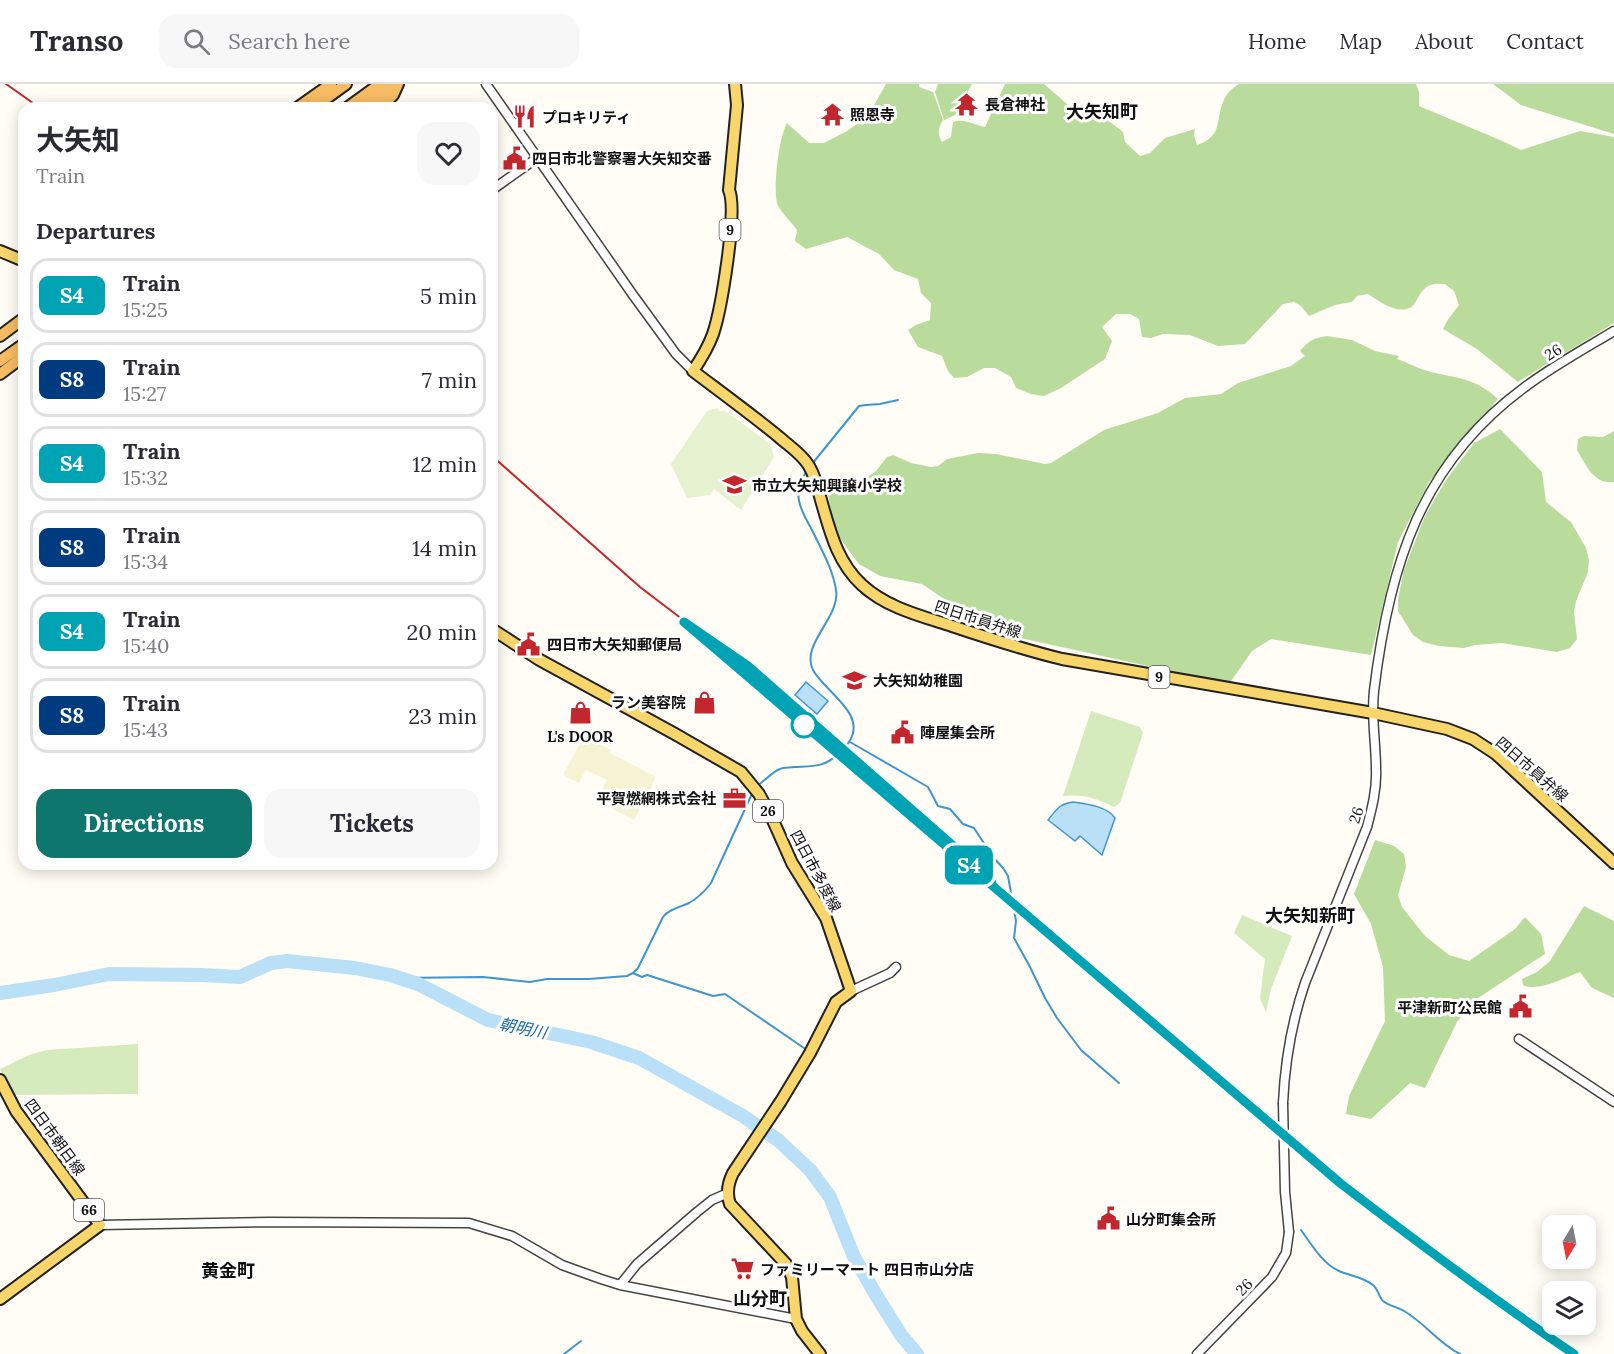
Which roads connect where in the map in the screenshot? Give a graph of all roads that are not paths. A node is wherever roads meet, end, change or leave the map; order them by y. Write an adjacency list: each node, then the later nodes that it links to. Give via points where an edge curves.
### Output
1 (331, 84): 8 (highway)
2 (346, 84): 9 (highway)
3 (380, 84): 10 (highway)
4 (393, 84): 11 (highway)
5 (398, 84): 12 (highway)
6 (486, 84): 13 (street)
7 (735, 84): 23 (main road, 9, via 737,105 726,267 714,332)
8 (306, 102)
9 (321, 102)
10 (355, 102)
11 (371, 102)
12 (386, 102)
13 (537, 158): 14 (street); 23 (street, via 676,354)
14 (498, 186)
15 (0, 251): 16 (main road)
16 (18, 258)
17 (18, 322): 19 (highway)
18 (1614, 331): 26 (street, 26, via 1526,386 1502,406 1472,435 1438,479 1408,538 1397,571)
19 (0, 336)
20 (18, 348): 22 (highway)
21 (18, 360): 24 (highway)
22 (0, 361)
23 (693, 371): 26 (main road, 四日市員弁線 / 9, via 799,454 810,469 832,540 844,564 862,585 893,606 1062,659)
24 (0, 374)
25 (498, 633): 29 (main road, 四日市多度線 / 26, via 741,772 759,794 792,863 826,918)
26 (1373, 713): 27 (main road, 四日市員弁線 / 9, via 1448,729 1473,739 1496,754); 39 (street, 26, bridge, via 1373,804 1305,983 1286,1057 1286,1253 1272,1278)
27 (1614, 862)
28 (897, 967): 29 (street)
29 (851, 991): 33 (main road, via 836,1002 810,1053 729,1180)
30 (1519, 1039): 32 (street)
31 (0, 1080): 34 (main road, 四日市朝日線 / 66, via 16,1112)
32 (1614, 1102)
33 (728, 1192): 35 (street, via 697,1212 637,1264); 37 (main road, via 730,1204 786,1264 794,1288)
34 (100, 1225): 35 (street, via 469,1223 512,1236 562,1265); 36 (main road, 66)
35 (620, 1285): 37 (street)
36 (0, 1299)
37 (796, 1319): 38 (main road)
38 (820, 1354)
39 (1197, 1354)

